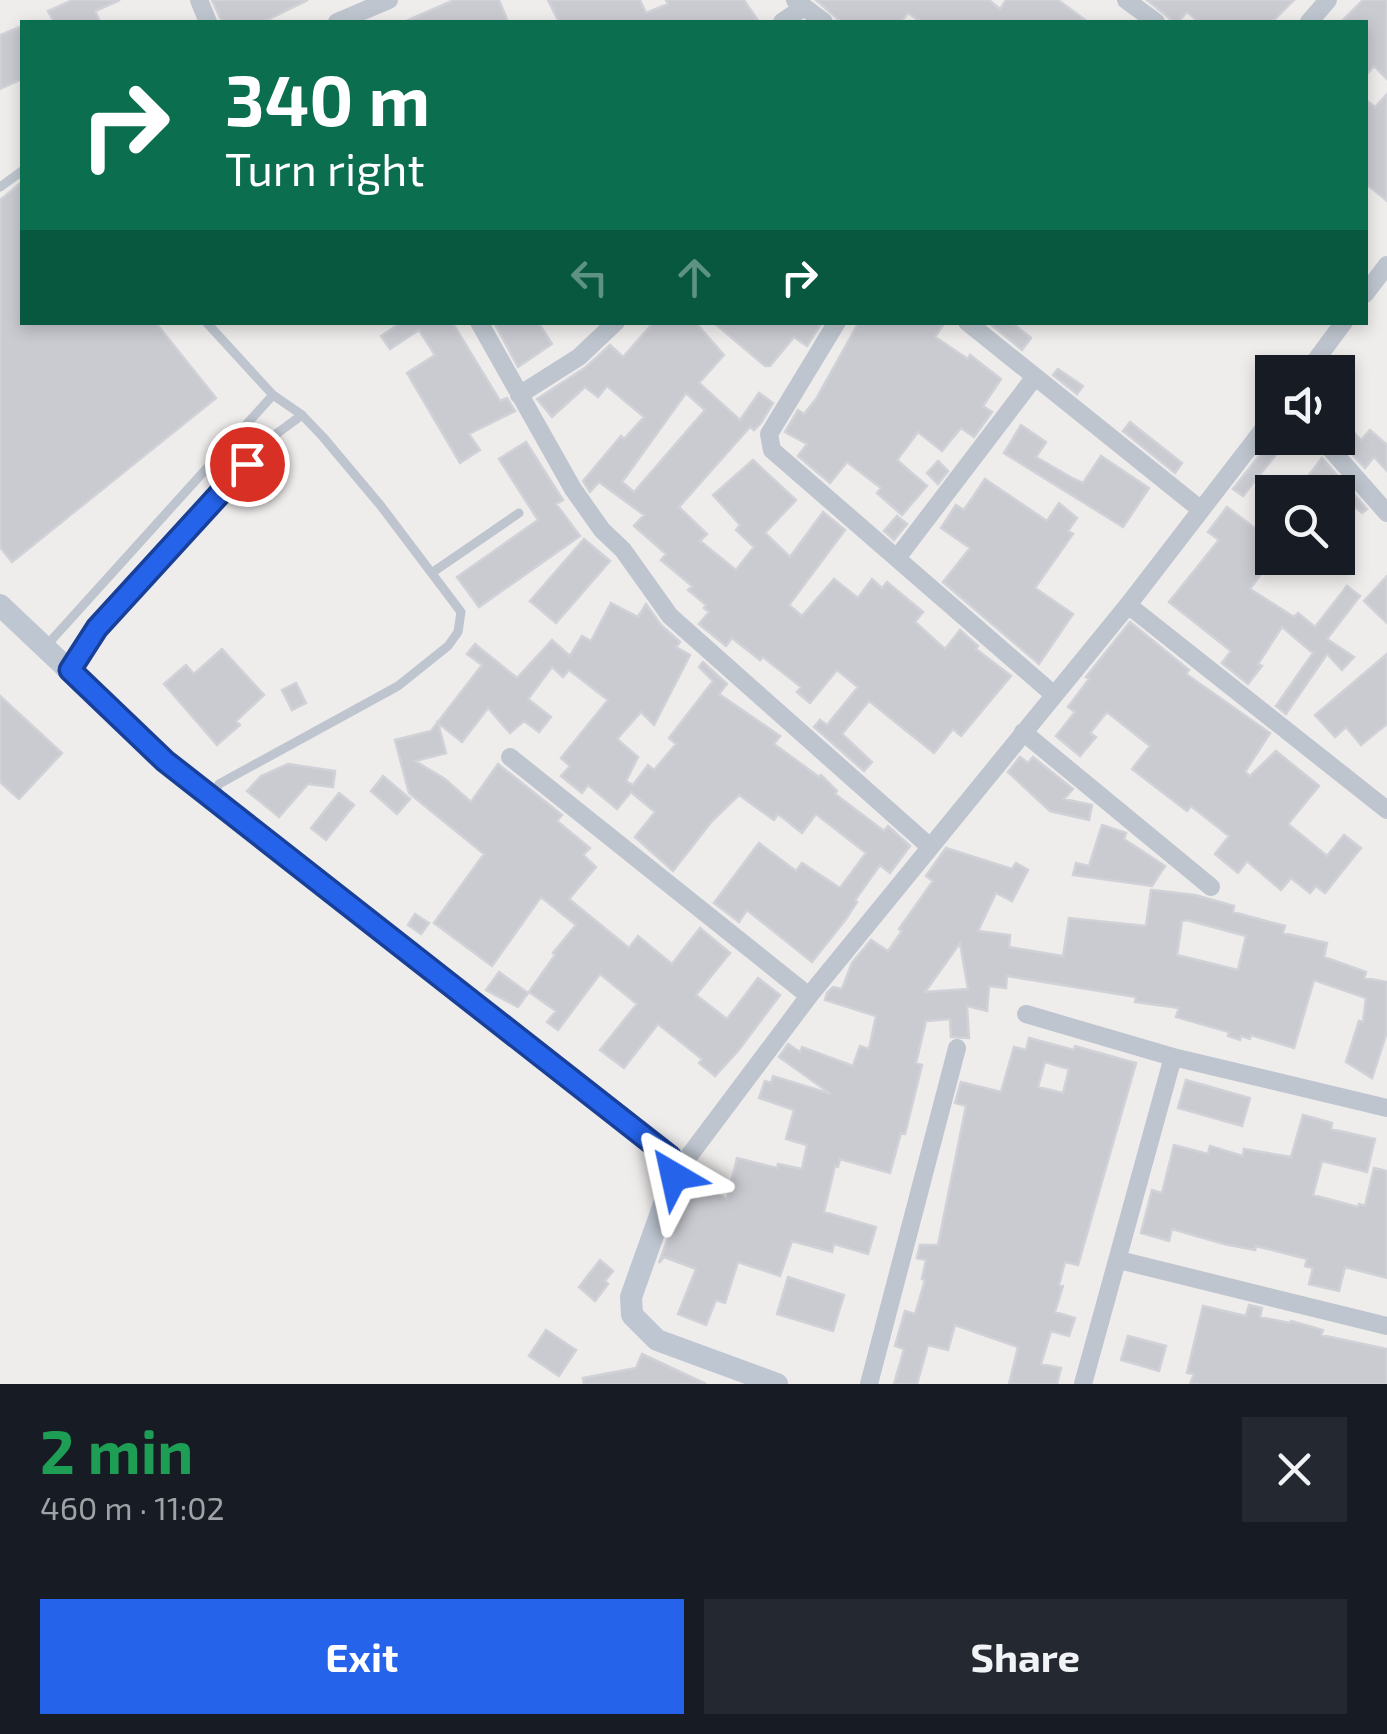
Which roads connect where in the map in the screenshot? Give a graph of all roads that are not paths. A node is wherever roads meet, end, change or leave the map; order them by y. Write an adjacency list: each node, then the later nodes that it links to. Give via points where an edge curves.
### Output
1 (389, 0): 5 (street)
2 (1126, 0): 7 (street)
3 (1328, 0): 8 (street)
4 (800, 4): 6 (street)
5 (342, 20)
6 (821, 20)
7 (1153, 20)
8 (1311, 20)
9 (1387, 264): 10 (street)
10 (1368, 290)
11 (209, 325): 19 (lane)
12 (481, 325): 20 (street)
13 (613, 325): 20 (street, via 579,357)
14 (835, 325): 27 (street, via 768,442)
15 (972, 325): 18 (street)
16 (1342, 325): 17 (street)
17 (1320, 355)
18 (1034, 378): 24 (street); 27 (street)
19 (272, 394): 21 (lane); 31 (lane)
20 (519, 395): 38 (street, via 573,489 670,616)
21 (302, 416): 28 (lane); 32 (lane, via 272,437 97,628)
22 (1255, 439): 24 (street)
23 (1336, 455): 26 (street)
24 (1200, 509): 30 (street)
25 (519, 514): 28 (lane)
26 (1387, 514)
27 (897, 558): 33 (street)
28 (433, 572): 36 (lane, via 461,612 448,646 398,686 219,784)
29 (0, 605): 31 (street)
30 (1128, 605): 33 (street); 37 (street)
31 (46, 646): 32 (street)
32 (70, 670): 36 (street)
33 (1053, 694): 34 (street)
34 (1023, 732): 38 (street); 39 (street)
35 (510, 756): 40 (street)
36 (212, 797): 45 (street, via 670,1157)
37 (1387, 810)
38 (929, 846): 40 (street)
39 (1211, 887)
40 (809, 996): 45 (street)
41 (1026, 1014): 43 (street)
42 (956, 1048): 50 (street)
43 (1173, 1057): 44 (street); 46 (street)
44 (1387, 1108)
45 (674, 1176): 48 (street, via 631,1298 632,1315 656,1340)
46 (1119, 1260): 47 (street); 51 (street)
47 (1387, 1326)
48 (725, 1376): 49 (street)
49 (777, 1384)
50 (869, 1384)
51 (1083, 1384)

